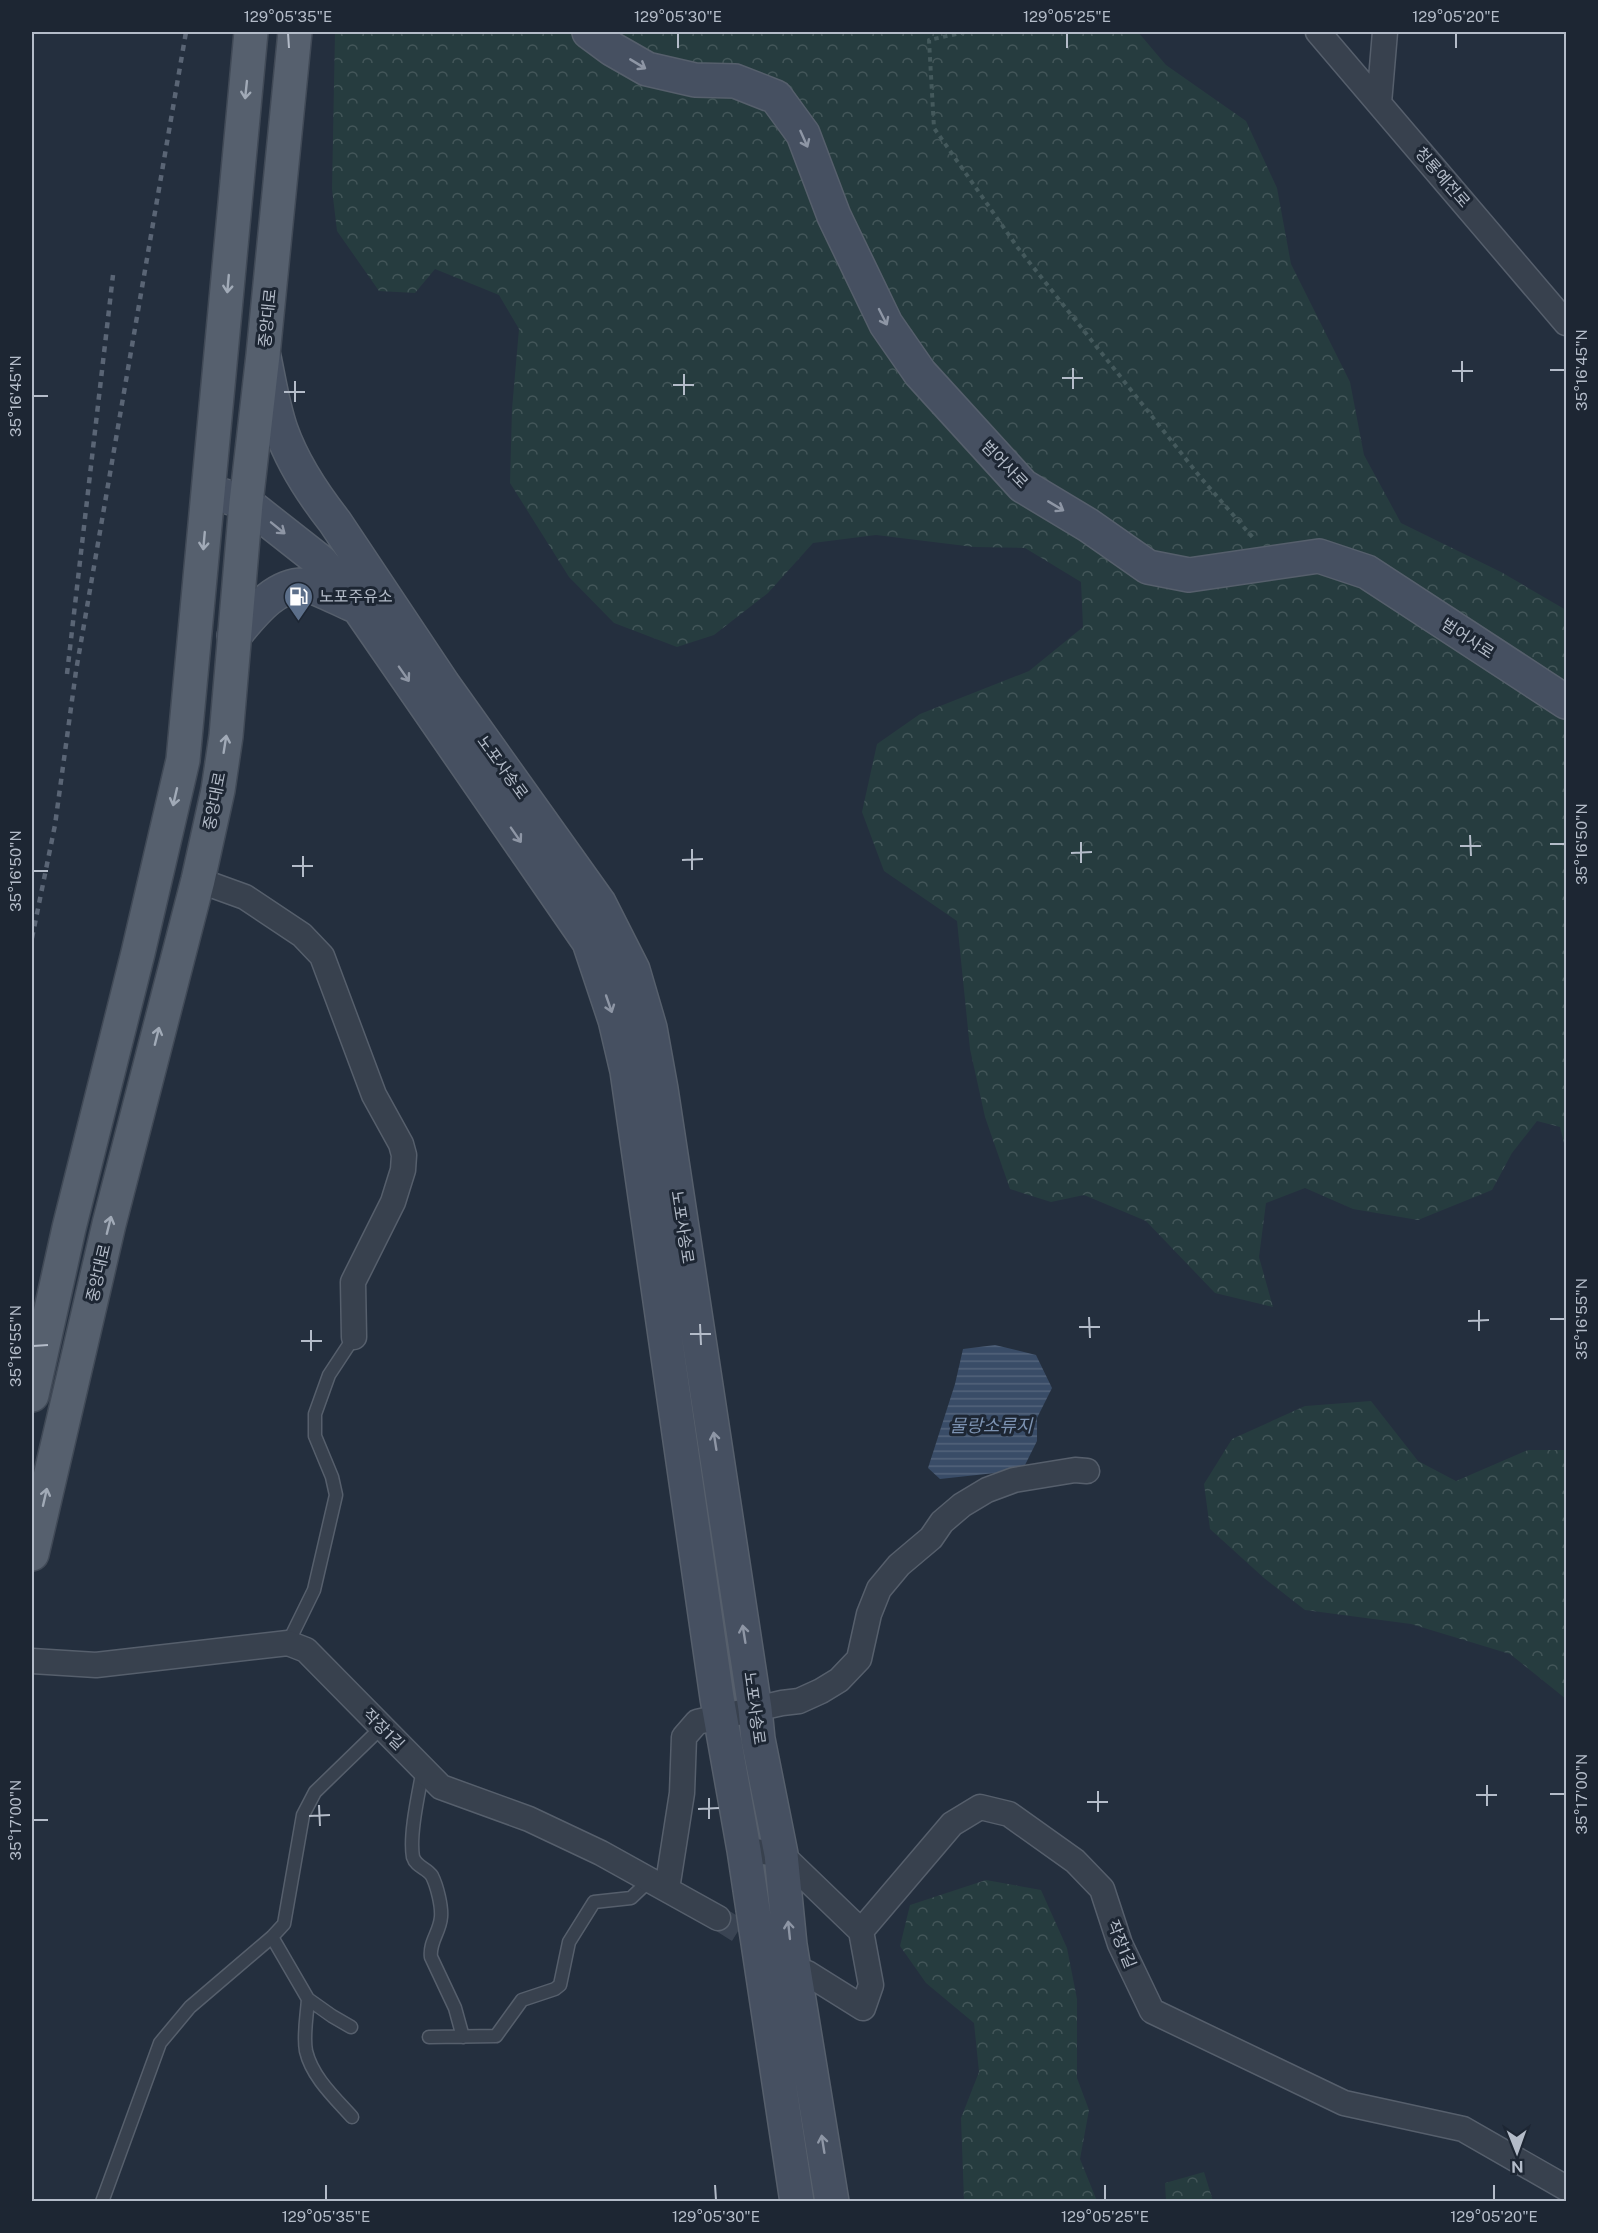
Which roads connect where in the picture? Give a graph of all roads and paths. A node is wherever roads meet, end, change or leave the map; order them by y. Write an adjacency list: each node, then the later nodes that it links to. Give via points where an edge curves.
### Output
1 (251, 32): 10 (main road, one-way to 10)
2 (295, 32): 9 (main road, 중앙대로)
3 (589, 32): 12 (main road, 범어사로, one-way to 12, via 647,69 695,80 735,81 776,97 803,134 834,216 886,324 920,373 1023,486 1148,567 1189,575)
4 (965, 32): 12 (path, via 929,40 934,128 1018,248 1201,478)
5 (1318, 32): 7 (street, 청룡예전로)
6 (1385, 32): 7 (street)
7 (1379, 103): 8 (street, 청룡예전로)
8 (1566, 324)
9 (263, 355): 11 (main road, 중앙대로); 23 (main road, 노포사송로, one-way to 9, via 661,1089 650,1028 633,970 599,903 443,684 295,463 280,428)
10 (209, 491): 11 (main road, 노포사송로); 18 (main road, one-way to 18, via 183,760)
11 (246, 503): 13 (main road, 노포사송로, one-way to 13, via 321,562); 14 (main road, 중앙대로)
12 (1276, 563): 15 (main road, 범어사로, via 1319,556 1367,572)
13 (358, 607): 14 (main road, via 306,585 288,588 261,604); 24 (main road, 노포사송로, one-way to 24, via 589,942 615,1020 629,1083)
14 (234, 636): 16 (main road, 중앙대로, one-way to 14, via 226,736)
15 (1566, 702)
16 (198, 880): 17 (street, via 245,897 302,935 322,956 374,1095 401,1144 403,1170 393,1202 353,1282); 20 (main road, 중앙대로, one-way to 16, via 109,1224)
17 (354, 1336): 21 (lane, via 329,1375 315,1414 315,1436 336,1495 314,1590)
18 (32, 1395)
19 (1087, 1471): 23 (street, via 1014,1480 962,1505 898,1565 879,1589 859,1659 839,1680 800,1701)
20 (32, 1554)
21 (288, 1643): 22 (street, via 96,1665); 25 (street, 작장1길, via 306,1650)
22 (32, 1661)
23 (755, 1709): 24 (street); 28 (main road, 노포사송로)
24 (720, 1716): 27 (main road, 노포사송로); 29 (street, via 697,1722 684,1737 682,1793)
25 (382, 1727): 26 (street, 작장1길); 32 (lane, via 315,1792 303,1815 284,1924)
26 (423, 1769): 29 (street, 작장1길, via 441,1786 529,1819); 37 (lane, via 414,1816 413,1856 431,1875 438,1896 441,1917 430,1948 431,1957 455,2008)
27 (744, 1850): 28 (street); 41 (main road, 노포사송로)
28 (781, 1854): 31 (street); 42 (main road, 노포사송로, one-way to 28, via 790,1945)
29 (658, 1885): 30 (street, 작장1길); 37 (lane, via 631,1898 594,1902 569,1942 560,1985 522,2000 496,2036)
30 (718, 1918)
31 (861, 1931): 33 (street, via 871,1985 863,2008); 39 (street, 작장1길, via 952,1824 980,1807 1009,1814 1075,1861 1102,1889 1120,1944 1152,2011 1344,2103 1463,2129)
32 (272, 1937): 34 (lane); 40 (lane, via 190,2007 160,2043)
33 (807, 1972)
34 (308, 1999): 35 (lane); 38 (lane, via 306,2049 311,2066)
35 (351, 2027)
36 (429, 2037): 37 (lane)
37 (463, 2037)
38 (352, 2117)
39 (1566, 2188)
40 (102, 2202)
41 (797, 2202)
42 (832, 2202)

